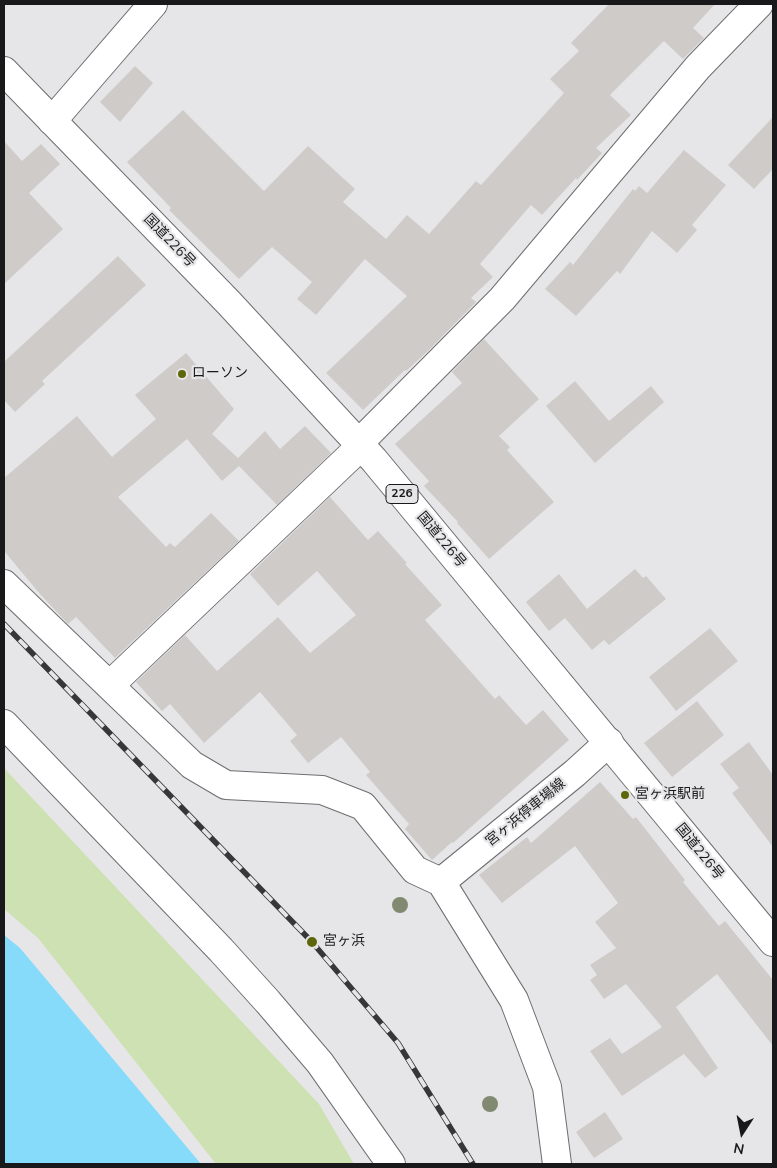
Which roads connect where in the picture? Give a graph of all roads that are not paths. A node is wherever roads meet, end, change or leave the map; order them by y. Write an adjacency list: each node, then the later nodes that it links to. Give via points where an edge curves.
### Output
1 (154, 4): 4 (main road)
2 (758, 4): 5 (main road, via 698,67 502,299)
3 (4, 71): 4 (main road, 国道226号 / 226)
4 (52, 121): 5 (main road, 国道226号 / 226)
5 (360, 444): 7 (main road); 9 (main road, 国道226号 / 226)
6 (4, 584): 7 (main road)
7 (110, 685): 10 (main road, via 192,765 226,785 322,790 363,806 415,870)
8 (4, 724): 12 (main road, via 268,1002 320,1063)
9 (609, 742): 10 (main road, 宮ヶ浜停車場線); 11 (main road, 国道226号 / 226)
10 (441, 882): 13 (main road, via 514,1000 547,1087)
11 (773, 942)
12 (391, 1164)
13 (557, 1164)

